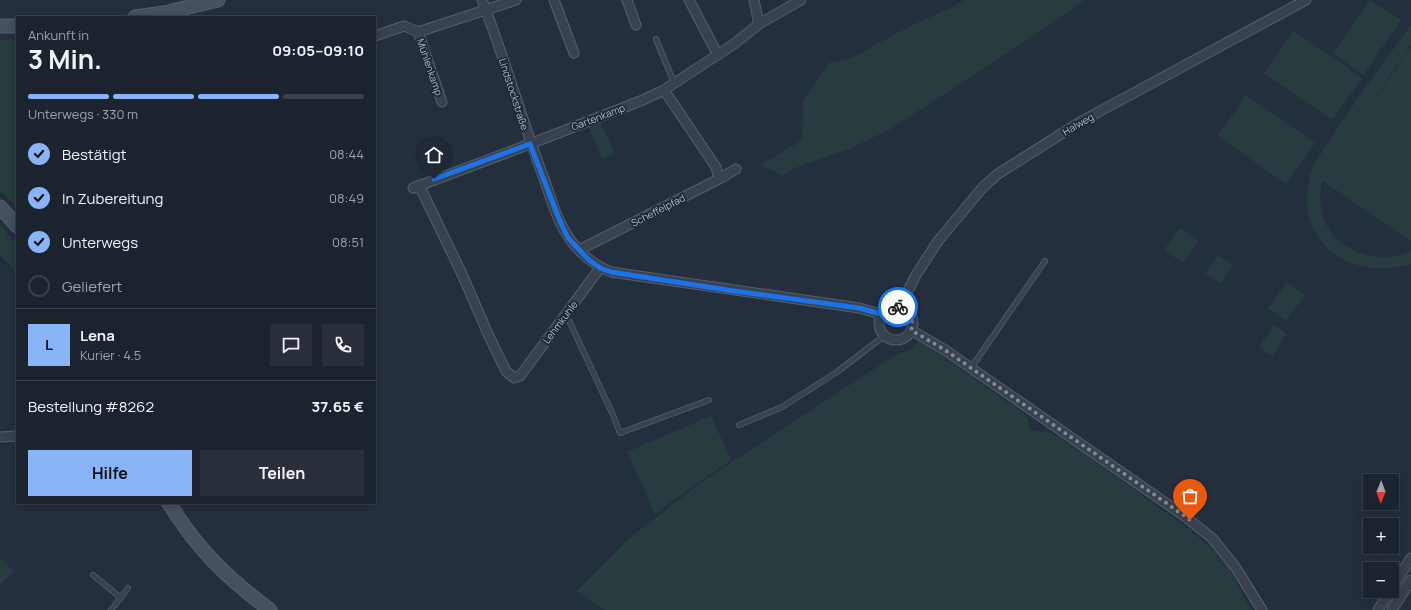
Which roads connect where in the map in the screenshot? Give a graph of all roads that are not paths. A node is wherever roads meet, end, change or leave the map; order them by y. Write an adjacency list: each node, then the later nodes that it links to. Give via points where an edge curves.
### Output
1 (218, 0): 12 (street)
2 (482, 0): 11 (street, Lindstockstraße)
3 (516, 0): 11 (street, Mühlenkamp)
4 (554, 0): 20 (street)
5 (628, 0): 13 (street)
6 (689, 0): 21 (street)
7 (754, 0): 14 (street)
8 (801, 0): 10 (street, Gartenkamp)
9 (1306, 0): 33 (street, Halweg, via 1080,122 998,174 983,187 938,241 916,275)
10 (785, 4): 14 (street, Gartenkamp)
11 (486, 9): 17 (street, Mühlenkamp); 25 (street, Lindstockstraße)
12 (142, 16)
13 (636, 24)
14 (759, 24): 21 (street, Gartenkamp)
15 (0, 26): 16 (street)
16 (16, 26)
17 (418, 32): 18 (street, Mühlenkamp, via 404,26); 24 (street, Mühlenkamp)
18 (376, 36)
19 (656, 39): 22 (lane)
20 (574, 53)
21 (718, 55): 22 (street, Gartenkamp)
22 (674, 83): 23 (street, Gartenkamp)
23 (664, 90): 25 (street, Gartenkamp); 27 (street, via 716,167)
24 (442, 102)
25 (530, 144): 30 (street, Lindstockstraße, via 559,219 568,238); 39 (street, Gartenkamp, via 416,186 462,274 506,371 514,378)
26 (736, 169): 27 (street, Scheffelpfad)
27 (719, 179): 30 (street, Scheffelpfad)
28 (0, 207): 29 (street)
29 (16, 225)
30 (579, 250): 32 (street, Lindstockstraße)
31 (1045, 261): 38 (lane)
32 (600, 268): 34 (street, Lehmkuhle); 35 (street, Lindstockstraße, via 619,274 859,308)
33 (902, 308): 35 (street, via 895,306); 36 (street, via 911,316)
34 (566, 314): 39 (street, Lehmkuhle); 40 (lane, via 620,433)
35 (881, 314): 37 (street, via 879,323)
36 (911, 330): 37 (street, via 900,339 889,339); 38 (street)
37 (884, 336): 41 (lane, via 837,372 782,407)
38 (971, 368): 54 (street, via 1162,500 1212,538 1236,568)
39 (520, 376)
40 (709, 400)
41 (740, 425)
42 (16, 436): 43 (street)
43 (0, 437)
44 (170, 504): 53 (street, via 202,550 228,576)
45 (1411, 558): 47 (street)
46 (93, 575): 50 (lane)
47 (1399, 577)
48 (1411, 580): 56 (street)
49 (128, 588): 50 (lane)
50 (121, 598): 52 (lane)
51 (1386, 598): 55 (street)
52 (111, 610)
53 (269, 610)
54 (1262, 610)
55 (1378, 610)
56 (1392, 610)

